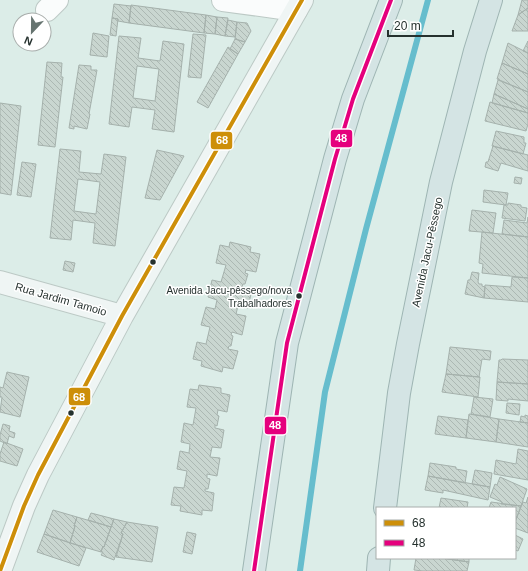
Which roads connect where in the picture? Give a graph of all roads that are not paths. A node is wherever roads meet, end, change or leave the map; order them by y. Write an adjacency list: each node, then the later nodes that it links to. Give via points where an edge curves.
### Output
1 (223, 0): 4 (street)
2 (391, 0): 10 (highway, via 353,100 335,158 287,343)
3 (491, 0): 7 (highway, Avenida Jacu-Pêssego, via 441,182 399,393)
4 (299, 5): 6 (main road)
5 (0, 282): 6 (main road, Rua Jardim Tamoio)
6 (122, 316): 9 (main road, via 38,475)
7 (385, 507)
8 (379, 559): 11 (highway)
9 (0, 571)
10 (254, 571)
11 (378, 571)

